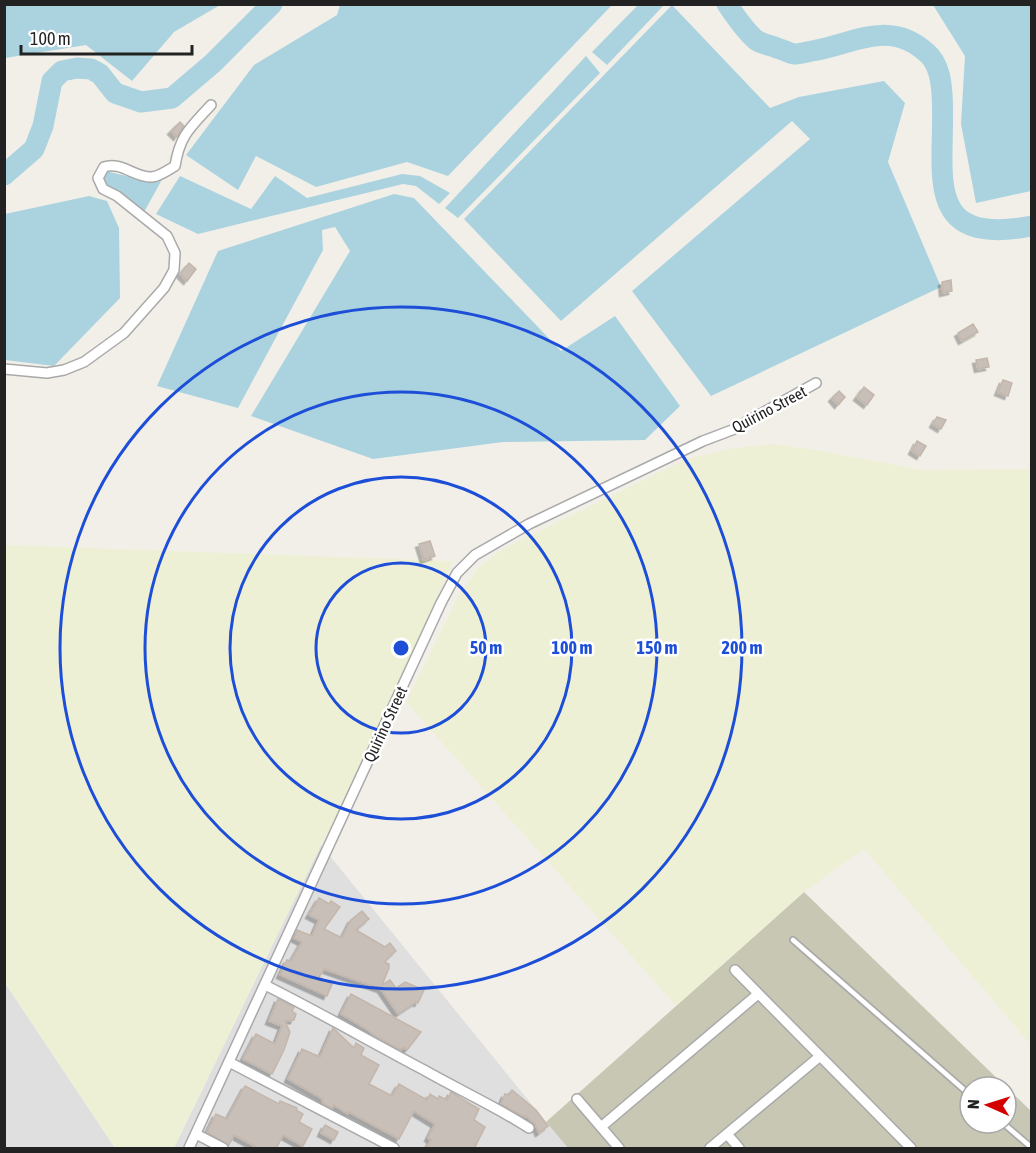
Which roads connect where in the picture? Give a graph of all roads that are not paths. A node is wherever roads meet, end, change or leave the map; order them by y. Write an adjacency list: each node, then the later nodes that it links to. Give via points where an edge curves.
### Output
1 (211, 105): 2 (street, via 184,134 175,166 154,177 110,165 104,167 98,178 103,189 167,236 175,253 174,270 164,288 124,333 84,362 47,373)
2 (4, 369)
3 (816, 383): 6 (street, Quirino Street, via 732,430 529,524 475,555 457,573)
4 (793, 940): 10 (lane)
5 (735, 969): 7 (street)
6 (265, 984): 9 (street, Quirino Street); 13 (street)
7 (758, 994): 8 (street); 12 (street)
8 (819, 1057): 15 (street); 24 (street)
9 (229, 1062): 14 (street, Quirino Street); 20 (street)
10 (958, 1084)
11 (577, 1099): 12 (street)
12 (601, 1127): 21 (street)
13 (529, 1128)
14 (196, 1134): 18 (street, Quirino Street); 19 (street)
15 (727, 1134): 22 (street); 23 (street)
16 (1017, 1135): 17 (lane)
17 (1032, 1148)
18 (189, 1149)
19 (223, 1149)
20 (394, 1149)
21 (619, 1149)
22 (710, 1149)
23 (739, 1149)
24 (911, 1149)

